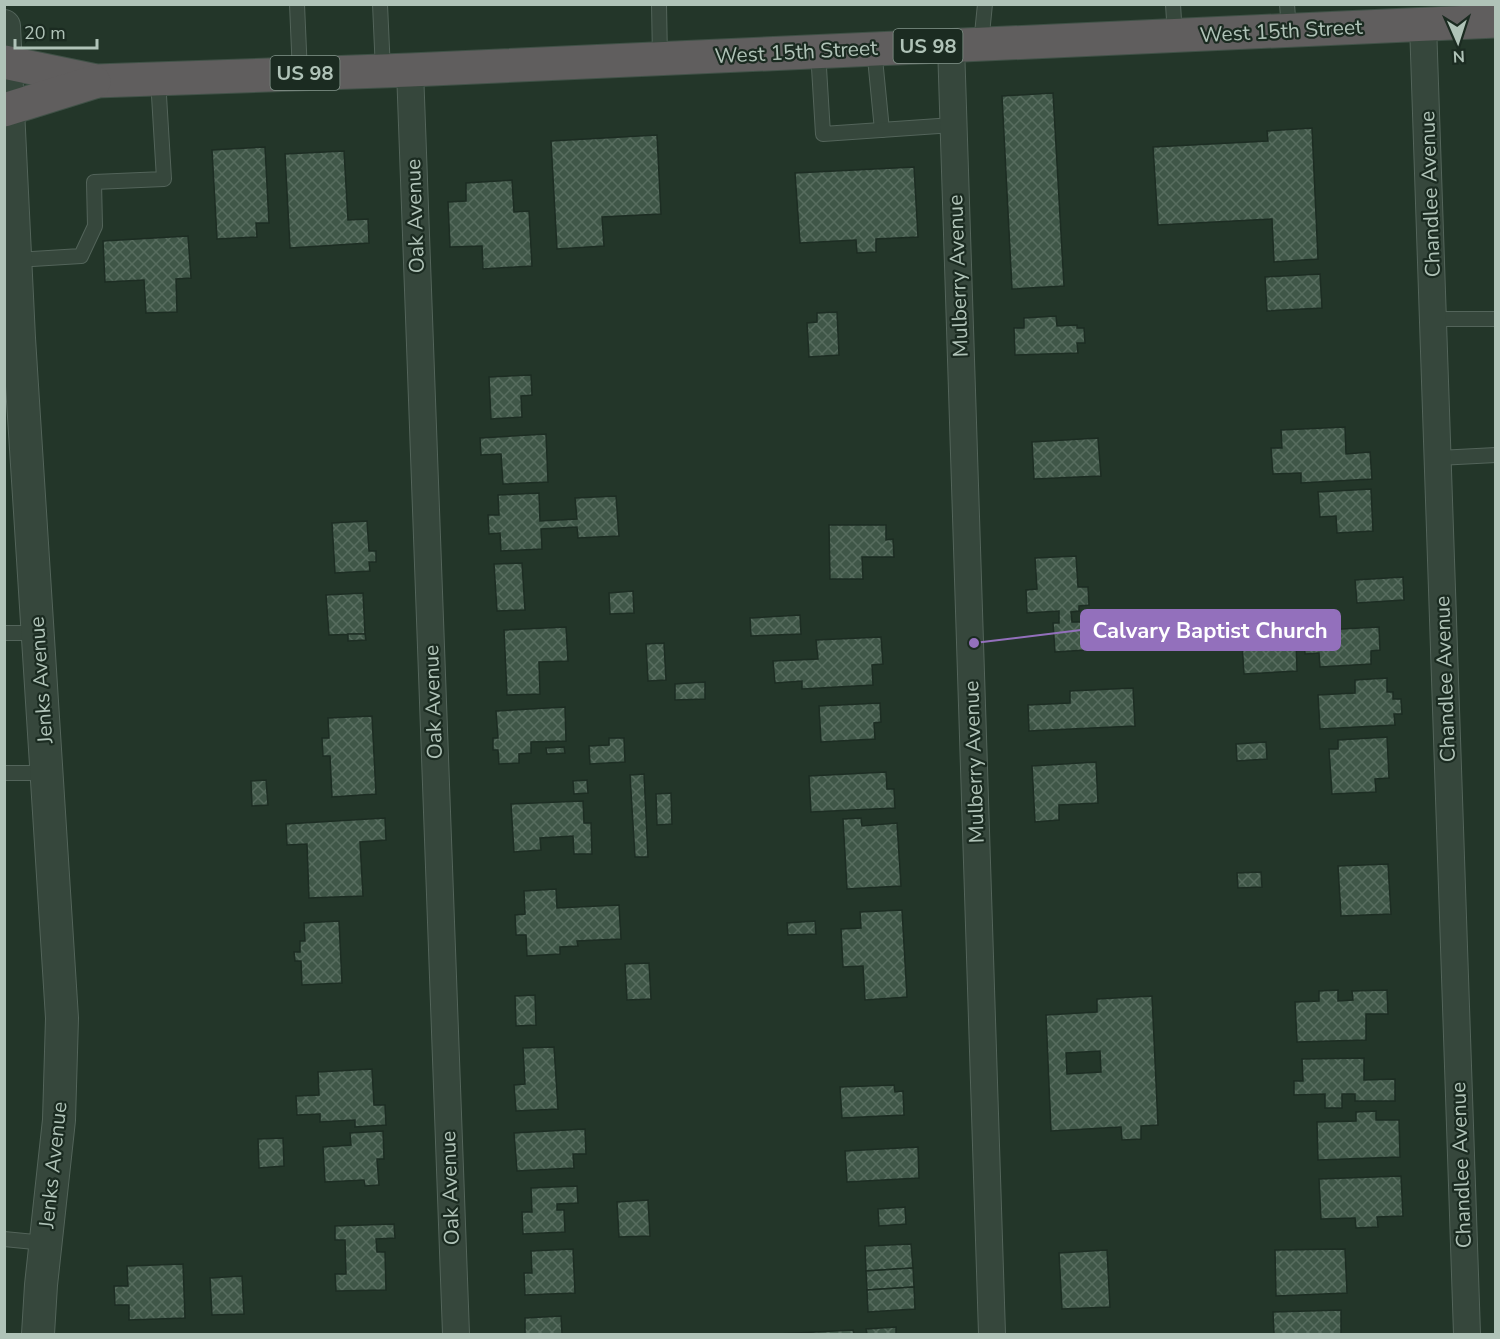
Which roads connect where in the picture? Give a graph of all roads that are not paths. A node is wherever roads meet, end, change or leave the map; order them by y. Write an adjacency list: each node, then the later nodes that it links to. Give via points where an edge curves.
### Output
1 (297, 4): 16 (lane)
2 (380, 4): 15 (lane)
3 (659, 4): 13 (lane)
4 (985, 4): 10 (lane)
5 (1288, 17): 6 (highway, West 15th Street / US 98); 8 (highway, West 15th Street / US 98)
6 (1174, 20): 10 (highway, West 15th Street / US 98)
7 (1496, 21): 8 (highway, West 15th Street / US 98)
8 (1423, 24): 23 (street, Chandlee Avenue)
9 (4, 26): 14 (street, Jenks Avenue)
10 (966, 45): 11 (highway, West 15th Street / US 98); 20 (street, Mulberry Avenue)
11 (874, 48): 12 (highway, West 15th Street / US 98); 21 (lane)
12 (818, 51): 13 (highway, West 15th Street / US 98); 21 (lane, via 823,134)
13 (660, 58): 15 (highway, West 15th Street / US 98)
14 (6, 62): 18 (highway, West 15th Street / US 98); 19 (street, Jenks Avenue)
15 (396, 70): 16 (highway, West 15th Street / US 98); 34 (street, Oak Avenue)
16 (300, 74): 17 (highway, West 15th Street / US 98)
17 (159, 79): 18 (highway, West 15th Street / US 98); 22 (lane, via 164,179 94,182 95,226 81,256)
18 (96, 81): 19 (highway, West 15th Street / US 98)
19 (7, 110): 22 (street, Jenks Avenue)
20 (953, 125): 21 (lane); 35 (street, Mulberry Avenue)
21 (882, 130)
22 (16, 260): 28 (street, Jenks Avenue)
23 (1434, 319): 24 (lane); 26 (street, Chandlee Avenue)
24 (1496, 319)
25 (1496, 455): 26 (lane)
26 (1438, 458): 36 (street, Chandlee Avenue)
27 (4, 633): 28 (lane)
28 (38, 633): 30 (street, Jenks Avenue)
29 (4, 773): 30 (lane)
30 (47, 773): 32 (street, Jenks Avenue, via 62,1048 56,1158)
31 (4, 1239): 32 (lane)
32 (45, 1242): 33 (street, Jenks Avenue)
33 (38, 1335)
34 (456, 1335)
35 (992, 1335)
36 (1467, 1335)

